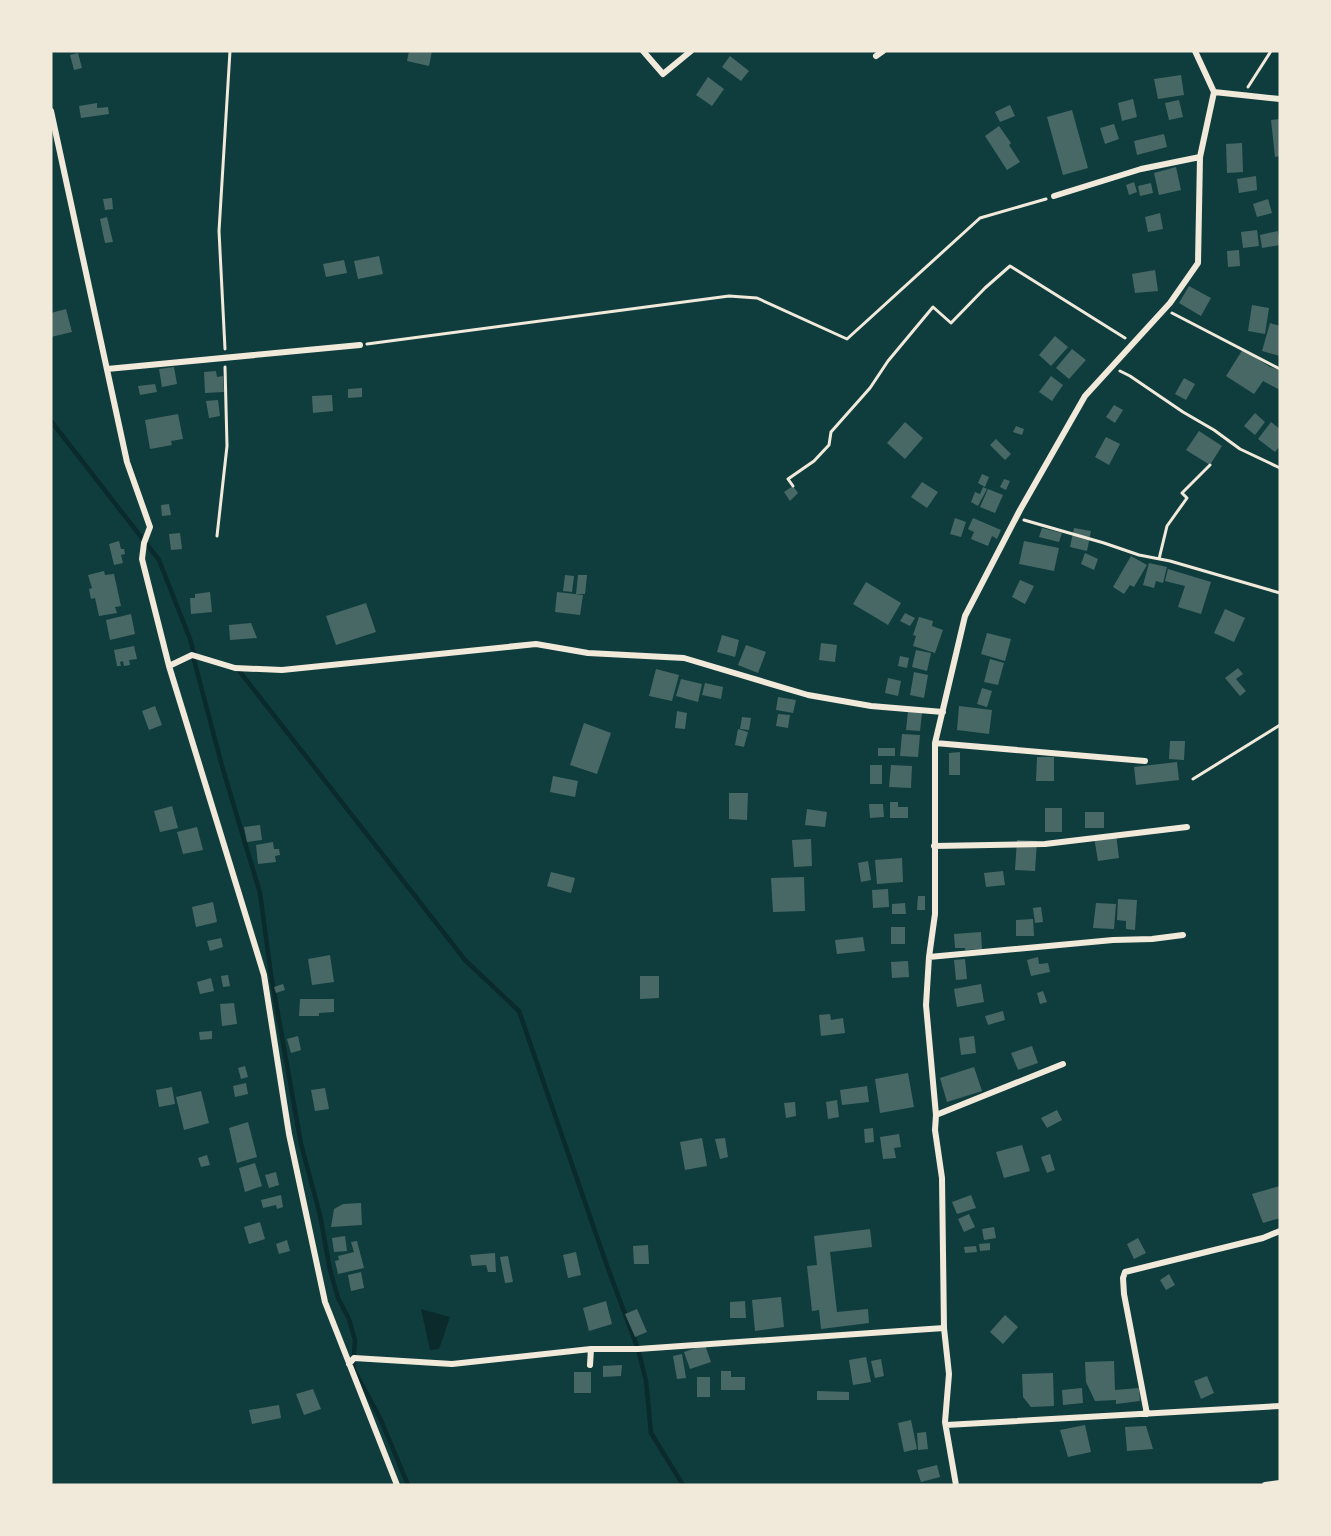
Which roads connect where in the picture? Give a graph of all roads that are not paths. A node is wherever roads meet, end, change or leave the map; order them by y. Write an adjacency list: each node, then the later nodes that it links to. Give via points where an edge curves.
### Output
1 (643, 51): 2 (street, via 663,74)
2 (691, 51)
3 (883, 51): 5 (street)
4 (1195, 51): 6 (street)
5 (876, 56)
6 (1214, 92): 7 (street); 9 (street)
7 (1280, 99)
8 (51, 111): 12 (street)
9 (1200, 157): 10 (street, via 1142,169); 14 (street, via 1198,263 1165,309 1085,396 965,616)
10 (1054, 196)
11 (360, 345): 12 (street)
12 (107, 369): 13 (street, via 127,462 150,527 142,559)
13 (169, 666): 14 (street, via 192,655 235,668 282,670 536,644 588,653 684,658 807,695); 26 (street, via 264,975 289,1134 326,1302)
14 (943, 712): 15 (street)
15 (935, 743): 16 (street); 18 (street)
16 (1145, 761)
17 (1187, 828): 18 (street, via 1045,844)
18 (934, 846): 20 (street, via 935,914)
19 (1183, 935): 20 (street)
20 (929, 957): 22 (street, via 926,1005)
21 (1063, 1064): 22 (street)
22 (936, 1115): 24 (street, via 942,1178)
23 (1280, 1232): 29 (street, via 1125,1272 1124,1294)
24 (944, 1328): 25 (street); 30 (street, via 949,1374)
25 (591, 1349): 26 (street, via 452,1364 354,1358); 27 (street)
26 (349, 1364): 32 (street)
27 (590, 1365)
28 (1280, 1406): 29 (street)
29 (1148, 1414): 30 (street)
30 (946, 1425): 33 (street)
31 (1280, 1483): 34 (street)
32 (397, 1485)
33 (956, 1485)
34 (1265, 1485)

